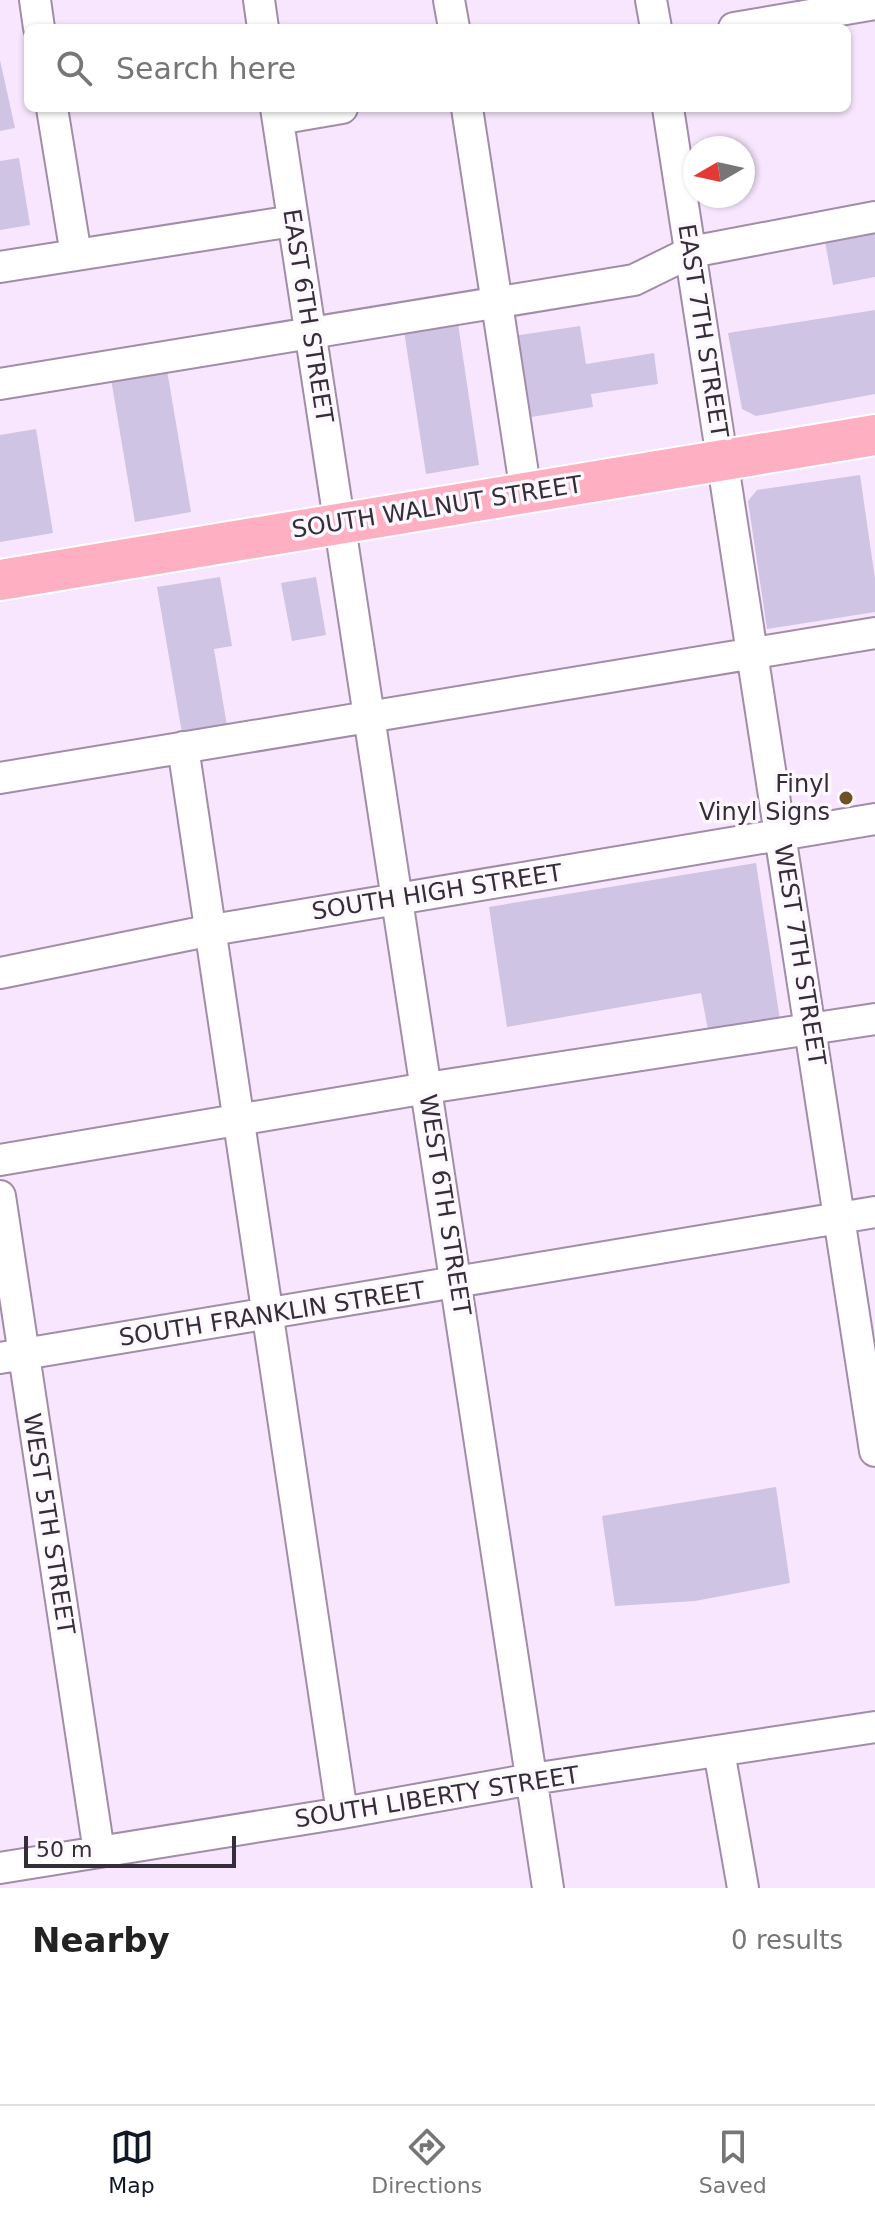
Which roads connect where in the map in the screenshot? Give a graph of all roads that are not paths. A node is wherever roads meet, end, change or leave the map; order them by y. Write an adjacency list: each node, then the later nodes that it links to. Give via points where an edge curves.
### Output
1 (35, 0): 6 (street)
2 (259, 0): 7 (street)
3 (449, 0): 8 (street)
4 (651, 0): 9 (street)
5 (875, 4): 10 (street)
6 (38, 24)
7 (262, 24)
8 (453, 24)
9 (655, 24)
10 (758, 24)
11 (53, 112): 19 (street)
12 (299, 112): 15 (street)
13 (468, 112): 21 (street)
14 (669, 112): 18 (street, EAST 7TH STREET)
15 (277, 114): 17 (street, EAST 6TH STREET)
16 (875, 217): 18 (street)
17 (293, 221): 19 (street); 22 (street, EAST 6TH STREET)
18 (691, 252): 21 (street, via 634,280); 25 (street, EAST 7TH STREET)
19 (76, 255): 20 (street)
20 (0, 267)
21 (498, 302): 22 (street); 26 (street)
22 (311, 332): 23 (street); 27 (street, EAST 6TH STREET)
23 (0, 384)
24 (875, 435): 25 (main road, SOUTH WALNUT STREET)
25 (724, 460): 26 (main road, SOUTH WALNUT STREET); 30 (street, WEST 7TH STREET)
26 (526, 493): 27 (main road, SOUTH WALNUT STREET)
27 (341, 523): 28 (main road, SOUTH WALNUT STREET); 31 (street, WEST 6TH STREET)
28 (0, 580)
29 (875, 633): 30 (street)
30 (754, 654): 31 (street); 35 (street, WEST 7TH STREET)
31 (370, 716): 32 (street); 36 (street, WEST 6TH STREET)
32 (183, 747): 33 (street); 37 (street)
33 (0, 778)
34 (875, 819): 35 (street, SOUTH HIGH STREET)
35 (782, 835): 36 (street, SOUTH HIGH STREET); 40 (street, WEST 7TH STREET)
36 (398, 899): 37 (street, SOUTH HIGH STREET); 41 (street, WEST 6TH STREET)
37 (212, 930): 38 (street, SOUTH HIGH STREET); 42 (street)
38 (0, 973)
39 (875, 1019): 40 (street)
40 (812, 1029): 41 (street); 46 (street, WEST 7TH STREET)
41 (427, 1088): 42 (street); 47 (street, WEST 6TH STREET)
42 (238, 1120): 43 (street); 48 (street)
43 (0, 1160)
44 (0, 1196): 49 (street, WEST 5TH STREET)
45 (875, 1212): 46 (street, SOUTH FRANKLIN STREET)
46 (841, 1217): 47 (street, SOUTH FRANKLIN STREET); 50 (street, WEST 7TH STREET)
47 (457, 1283): 48 (street, SOUTH FRANKLIN STREET); 53 (street, WEST 6TH STREET)
48 (266, 1315): 49 (street, SOUTH FRANKLIN STREET); 54 (street)
49 (12, 1356): 55 (street, WEST 5TH STREET)
50 (874, 1441)
51 (875, 1727): 52 (street, SOUTH LIBERTY STREET)
52 (719, 1751): 53 (street, SOUTH LIBERTY STREET); 58 (street)
53 (532, 1779): 54 (street, SOUTH LIBERTY STREET); 57 (street, WEST 6TH STREET)
54 (342, 1813): 55 (street, SOUTH LIBERTY STREET)
55 (99, 1852): 56 (street, SOUTH LIBERTY STREET)
56 (0, 1868)
57 (548, 1888)
58 (743, 1888)

